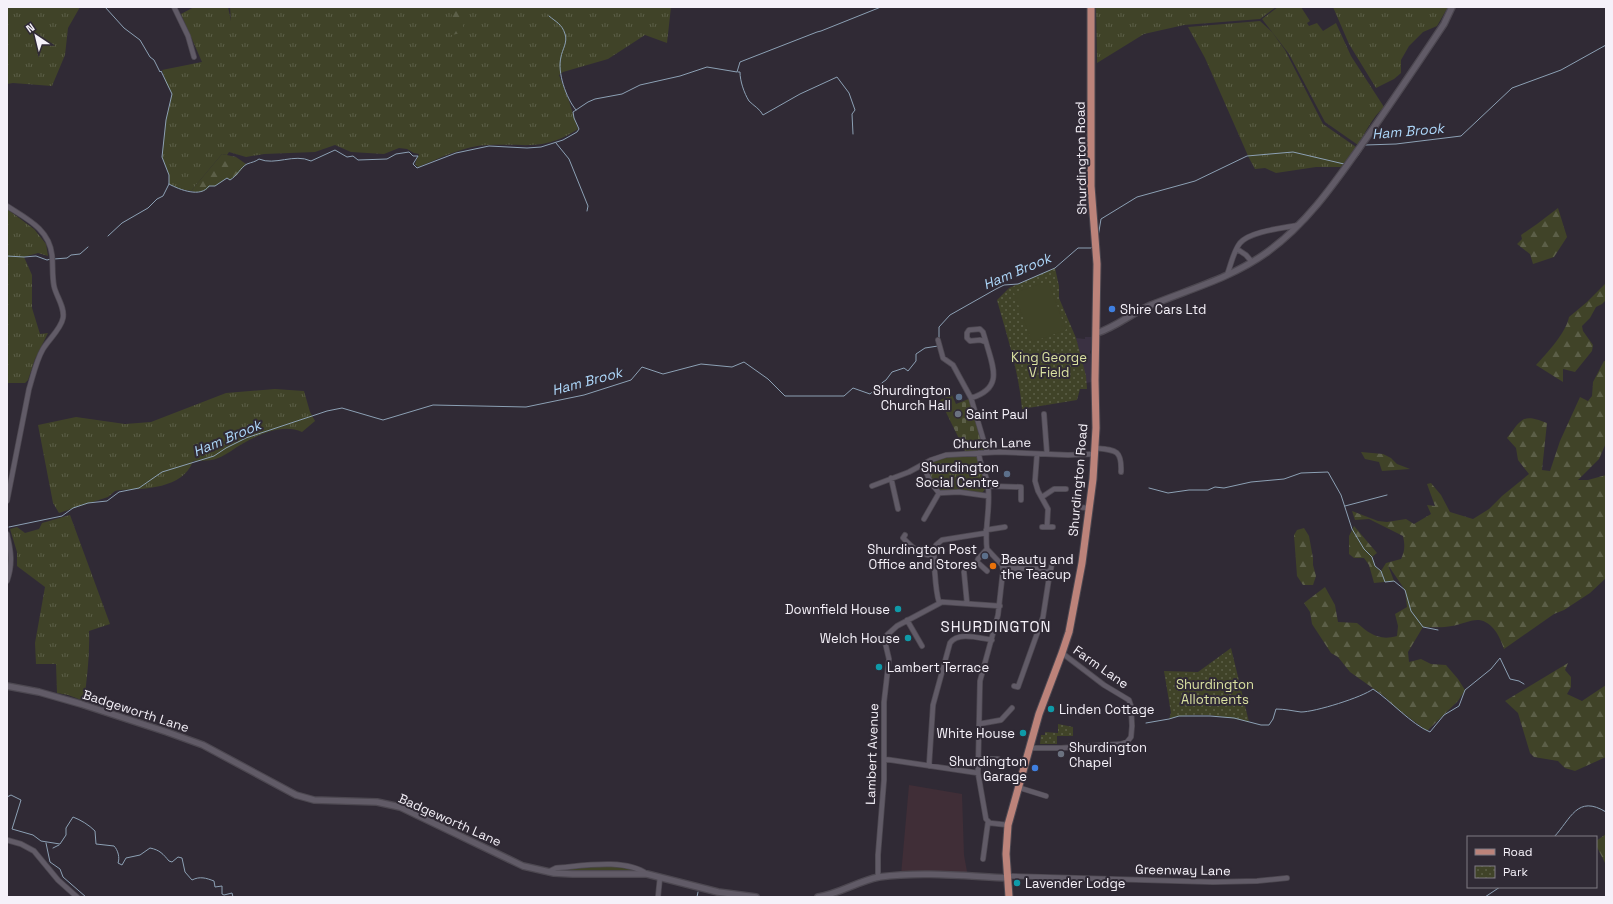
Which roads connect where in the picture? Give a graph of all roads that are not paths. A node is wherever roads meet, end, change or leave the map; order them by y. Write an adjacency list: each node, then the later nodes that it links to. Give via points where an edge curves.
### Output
1 (174, 7): 4 (street, via 188,36)
2 (1091, 7): 10 (main road, Shurdington Road, via 1091,186 1097,264)
3 (1452, 7): 6 (street, via 1444,24 1355,155 1322,200)
4 (194, 57)
5 (7, 206): 30 (street, via 35,224 47,236 52,253 54,285 63,316 43,349 29,389)
6 (1299, 225): 7 (street, via 1248,237); 8 (street)
7 (1237, 248): 8 (street); 9 (street)
8 (1252, 262): 9 (street)
9 (1228, 275): 10 (street, via 1150,306)
10 (1097, 333): 15 (main road, Shurdington Road)
11 (938, 340): 13 (street, via 943,358 952,365)
12 (986, 342): 13 (street, via 993,369 993,381 985,392)
13 (971, 398): 16 (street)
14 (1044, 414): 19 (street)
15 (1095, 451): 19 (street, Church Lane); 21 (street, Church Lane, via 1111,450 1117,453 1121,460); 32 (main road, Shurdington Road)
16 (987, 452): 17 (street, Church Lane); 18 (street, Church Lane)
17 (979, 453): 20 (street, Church Lane, via 946,455); 24 (street)
18 (1037, 454): 19 (street, Church Lane); 28 (street, via 1035,481)
19 (1047, 454)
20 (923, 465): 22 (street, Church Lane); 26 (street)
21 (1121, 472)
22 (891, 478): 23 (street, Church Lane); 33 (street)
23 (872, 486)
24 (988, 486): 27 (street); 29 (street, via 1021,487)
25 (1066, 489): 28 (street, via 1054,489)
26 (939, 494): 27 (street, via 959,492); 34 (street)
27 (988, 496): 37 (street)
28 (1042, 497): 36 (street, via 1048,509 1044,527)
29 (1021, 500)
30 (7, 501)
31 (1075, 506): 32 (street)
32 (1089, 508): 54 (main road, Shurdington Road, via 1073,613)
33 (898, 509)
34 (924, 519)
35 (1005, 527): 37 (street)
36 (1053, 528)
37 (986, 531): 40 (street); 41 (street, via 940,541 935,547)
38 (7, 534): 47 (street, via 12,556)
39 (902, 538): 41 (street, via 916,550)
40 (987, 549): 43 (street); 44 (street, via 978,558 978,562)
41 (934, 555): 48 (street)
42 (1052, 562): 46 (street)
43 (1003, 568): 46 (street, via 1040,569); 50 (street)
44 (987, 571)
45 (964, 572): 49 (street)
46 (1047, 573): 56 (street, via 1049,578 1043,617)
47 (7, 581)
48 (939, 602): 49 (street); 51 (street)
49 (967, 603): 50 (street)
50 (1000, 606): 52 (street)
51 (907, 620): 53 (street); 60 (street, Lambert Avenue, via 889,632 885,642 889,659 884,702)
52 (992, 640): 58 (street, via 980,676); 63 (street, via 962,636 954,638 949,646 933,705)
53 (922, 646)
54 (1062, 653): 59 (main road, Shurdington Road); 59 (street, Farm Lane, via 1104,685 1129,700 1131,737 1121,744)
55 (7, 686): 71 (street, Badgeworth Lane, via 81,704 203,745 296,795 314,800 369,801 400,807 523,866)
56 (1018, 687)
57 (1012, 708): 58 (street, via 1003,719)
58 (979, 724): 61 (street)
59 (1029, 748): 65 (main road, Shurdington Road)
60 (884, 759): 63 (street); 75 (street, Lambert Avenue)
61 (978, 759): 62 (street); 64 (street)
62 (998, 759)
63 (929, 766): 64 (street)
64 (978, 773): 67 (street)
65 (1017, 787): 66 (street); 68 (main road, Shurdington Road)
66 (1046, 796)
67 (988, 822): 68 (street); 70 (street)
68 (1008, 825): 74 (main road, Shurdington Road)
69 (7, 840): 77 (street, via 34,851 58,880)
70 (983, 859)
71 (548, 872): 72 (street, Badgeworth Lane); 72 (street, via 556,868 610,864 640,869)
72 (647, 874): 73 (street, Badgeworth Lane)
73 (660, 877): 78 (street); 79 (street, Badgeworth Lane, via 718,892)
74 (1008, 877): 75 (street, via 930,874); 76 (street, Greenway Lane, via 1224,882); 81 (main road, Shurdington Road)
75 (878, 878): 80 (street)
76 (1287, 878)
77 (77, 897)
78 (658, 897)
79 (756, 897)
80 (818, 897)
81 (1009, 897)

